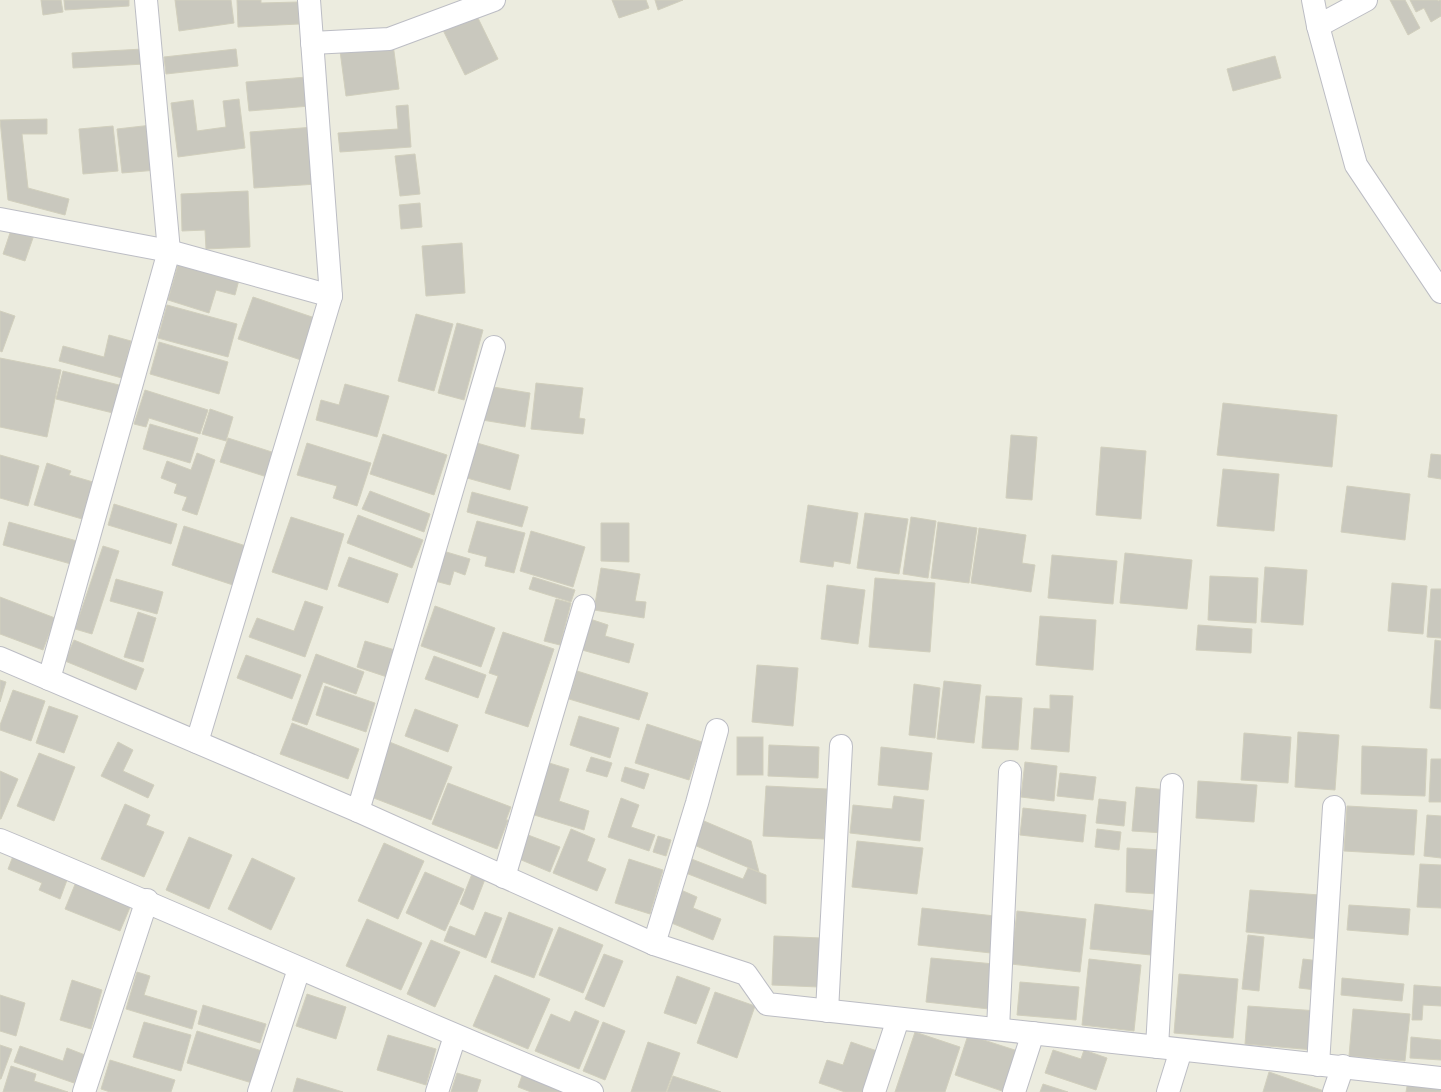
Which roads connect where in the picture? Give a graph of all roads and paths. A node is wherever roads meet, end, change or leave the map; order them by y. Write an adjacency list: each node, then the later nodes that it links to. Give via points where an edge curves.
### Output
1 (146, 0): 9 (street)
2 (309, 0): 7 (street)
3 (494, 0): 7 (street, via 389,39)
4 (1313, 0): 6 (street)
5 (1366, 0): 6 (street)
6 (1318, 26): 10 (street, via 1356,165)
7 (312, 43): 11 (street)
8 (0, 219): 9 (street)
9 (170, 251): 11 (street); 15 (street)
10 (1439, 285)
11 (331, 296): 17 (street)
12 (494, 347): 22 (street)
13 (584, 606): 24 (street)
14 (0, 658): 15 (street)
15 (49, 679): 17 (street)
16 (717, 730): 26 (street)
17 (197, 742): 22 (street)
18 (841, 746): 28 (street)
19 (1010, 772): 30 (street)
20 (1172, 786): 33 (street)
21 (1334, 807): 35 (street)
22 (358, 811): 24 (street)
23 (0, 840): 25 (street)
24 (504, 877): 26 (street)
25 (147, 900): 27 (street); 38 (street)
26 (654, 944): 28 (street, via 746,974 767,1004)
27 (299, 969): 32 (street); 39 (street)
28 (827, 1011): 29 (street)
29 (898, 1019): 30 (street); 42 (street)
30 (998, 1029): 31 (street)
31 (1033, 1033): 33 (street); 43 (street)
32 (455, 1036): 40 (street); 41 (street)
33 (1157, 1047): 34 (street)
34 (1181, 1050): 35 (street); 44 (street)
35 (1318, 1065): 36 (street)
36 (1343, 1066): 37 (street); 45 (street)
37 (1441, 1078)
38 (84, 1092)
39 (259, 1092)
40 (436, 1092)
41 (592, 1092)
42 (874, 1092)
43 (1014, 1092)
44 (1168, 1092)
45 (1334, 1092)

